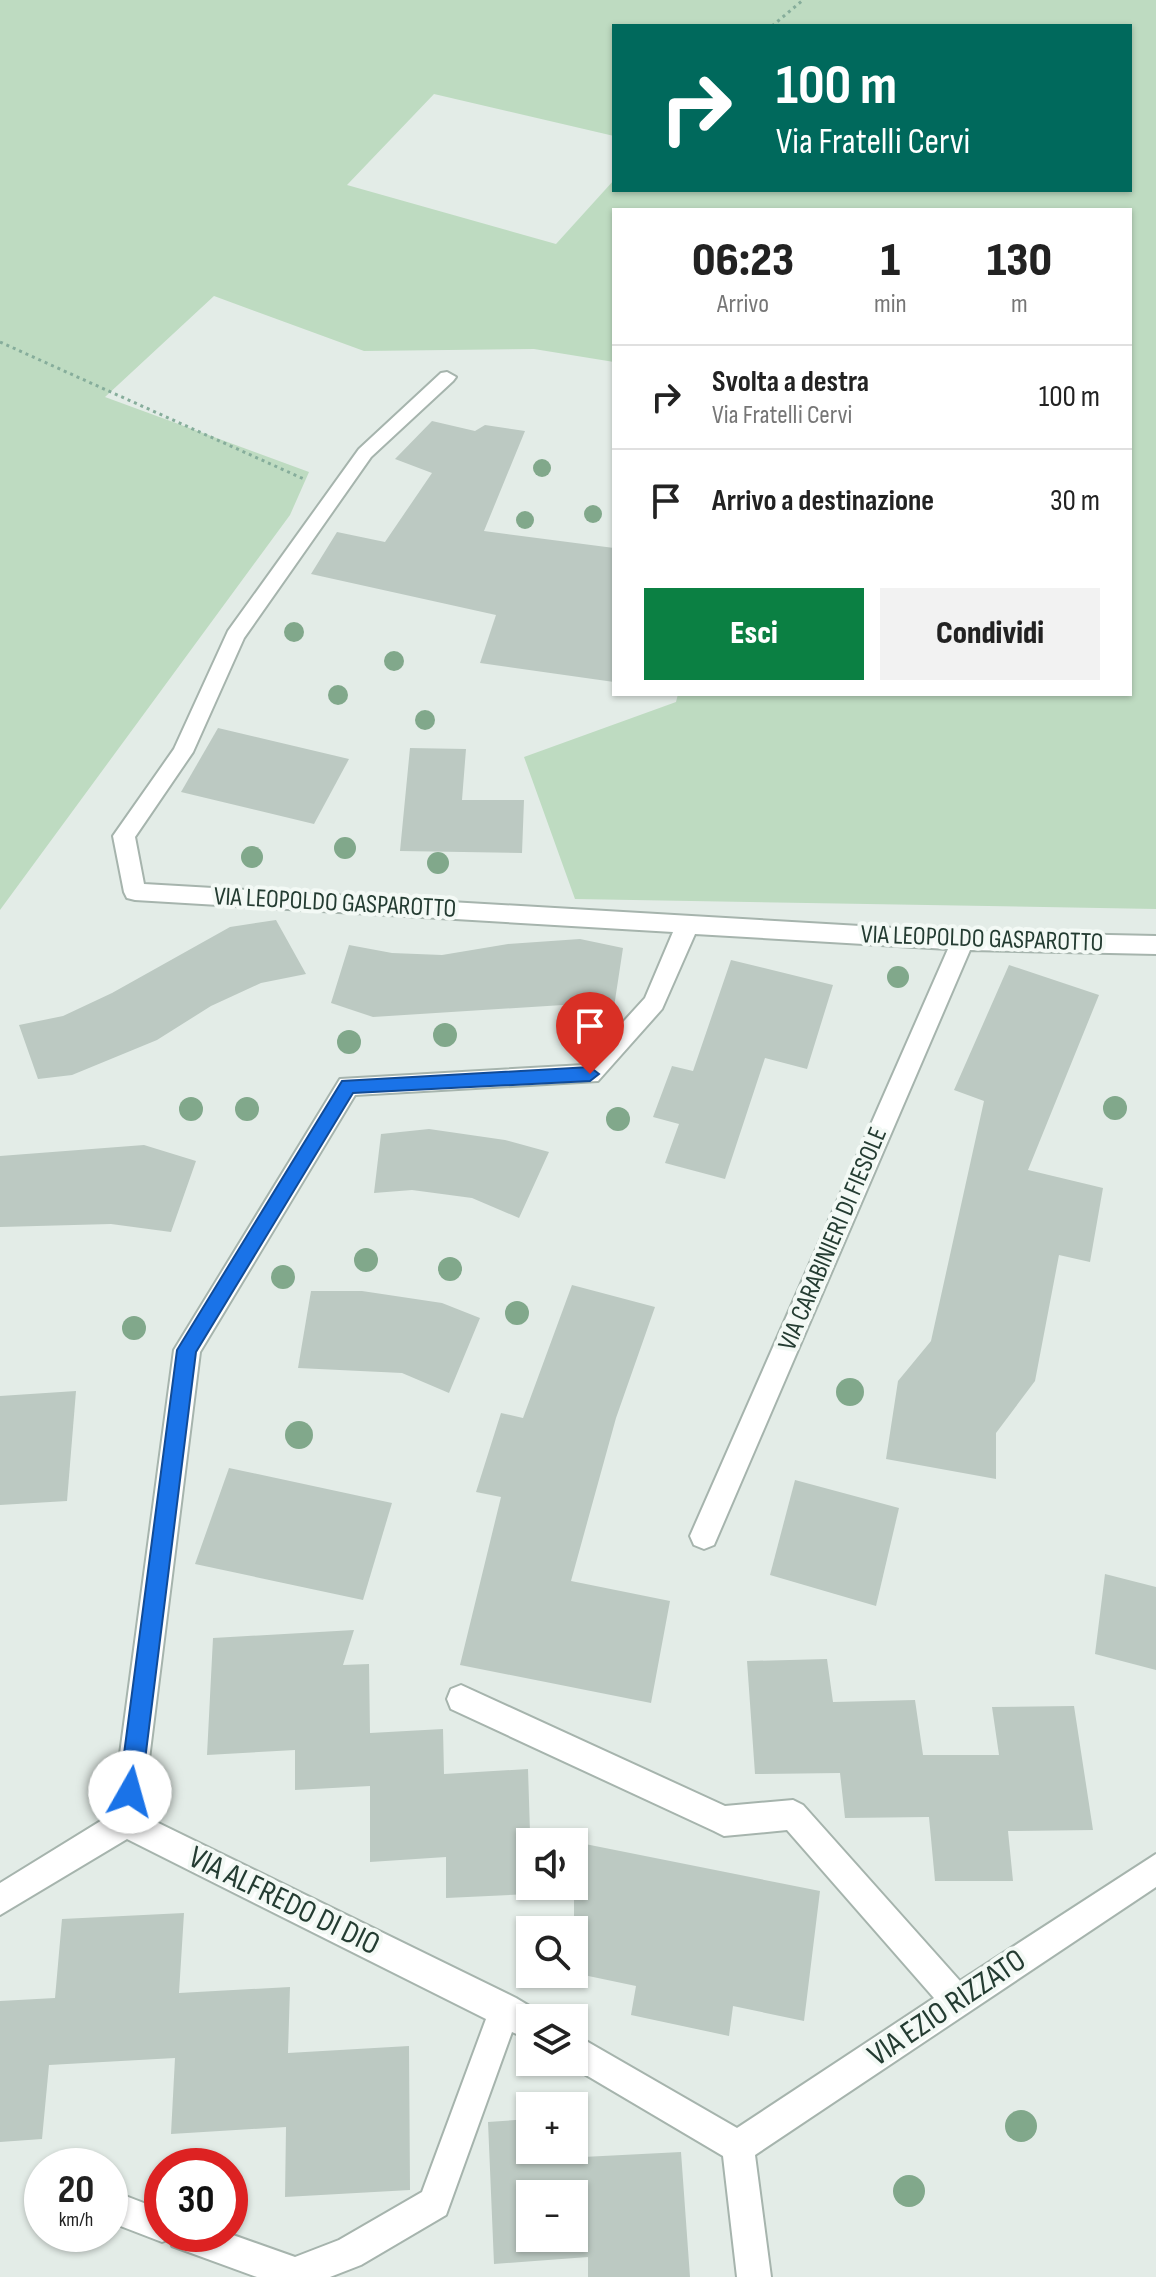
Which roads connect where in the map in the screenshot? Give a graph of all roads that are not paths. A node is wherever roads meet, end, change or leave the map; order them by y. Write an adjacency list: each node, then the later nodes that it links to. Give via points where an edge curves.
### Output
1 (447, 377): 2 (street, VIA LEOPOLDO GASPAROTTO, via 365,453 235,636 183,752 124,836 135,892)
2 (688, 923): 3 (street, VIA LEOPOLDO GASPAROTTO); 7 (street, via 654,1003 590,1074 348,1086 187,1350)
3 (963, 941): 4 (street, VIA LEOPOLDO GASPAROTTO); 5 (street, VIA CARABINIERI DI FIESOLE)
4 (1156, 945)
5 (704, 1536)
6 (461, 1699): 10 (street, via 724,1821 793,1815)
7 (126, 1823): 9 (street); 11 (street, VIA ALFREDO DI DIO)
8 (1156, 1869): 10 (street, VIA EZIO RIZZATO)
9 (0, 1900)
10 (957, 2001): 14 (street, VIA EZIO RIZZATO)
11 (516, 2016)
12 (516, 2021): 15 (street, via 434,2203 349,2253 295,2274)
13 (588, 2058): 14 (street)
14 (738, 2147): 16 (street)
15 (234, 2252)
16 (754, 2277)

